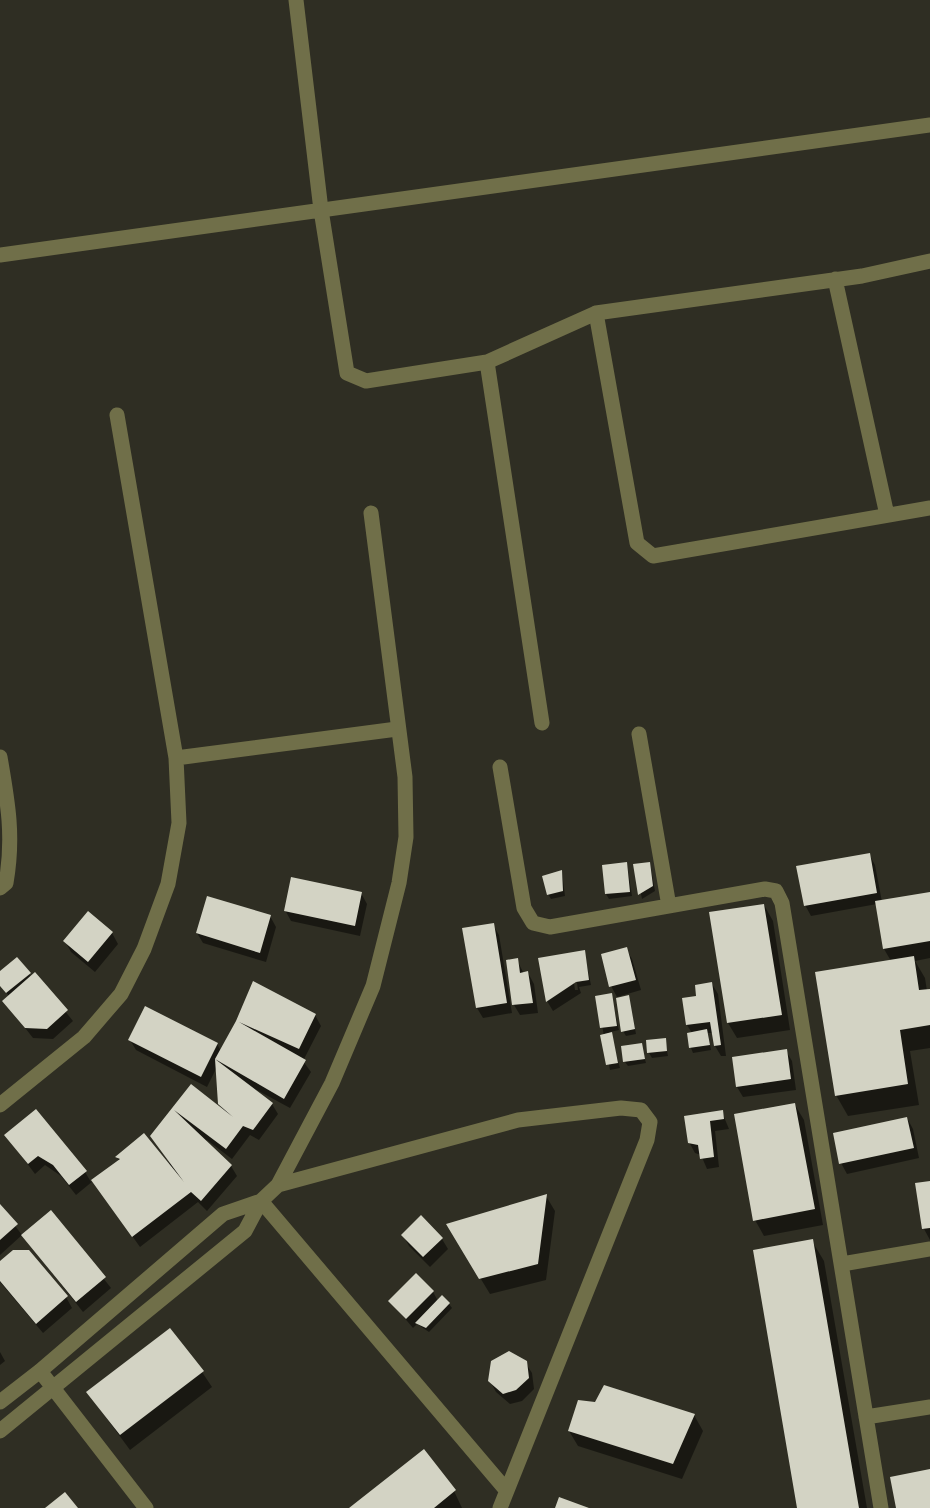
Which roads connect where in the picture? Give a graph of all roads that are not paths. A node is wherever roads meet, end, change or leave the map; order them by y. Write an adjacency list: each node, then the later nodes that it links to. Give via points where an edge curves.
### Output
1 (296, 0): 3 (street)
2 (930, 125): 3 (street)
3 (321, 210): 4 (street); 8 (street, via 347,373 366,381)
4 (0, 255)
5 (930, 261): 6 (street)
6 (835, 279): 7 (street); 12 (street)
7 (596, 313): 8 (street); 12 (street, via 637,543 653,556)
8 (487, 362): 13 (street)
9 (117, 416): 17 (street)
10 (930, 508): 12 (street)
11 (371, 513): 14 (street)
12 (886, 515)
13 (542, 723)
14 (397, 729): 17 (street); 22 (street, via 405,777 406,837 399,883 373,986 332,1083)
15 (639, 734): 20 (street)
16 (0, 757): 19 (street, via 12,824 6,884)
17 (176, 758): 21 (street, via 179,823 168,884 144,949 121,994 84,1037)
18 (500, 767): 20 (street, via 524,908 533,923 550,927)
19 (0, 888)
20 (669, 906): 25 (street, via 765,890 776,891 782,903)
21 (0, 1105)
22 (278, 1185): 23 (street); 32 (street, via 518,1120 621,1108 641,1110 650,1122 647,1140)
23 (261, 1201): 26 (street, via 223,1214); 27 (street, via 245,1232); 32 (street)
24 (930, 1249): 25 (street)
25 (843, 1264): 30 (street)
26 (40, 1371): 27 (street); 28 (street)
27 (54, 1389): 31 (street); 33 (street)
28 (0, 1402)
29 (930, 1407): 30 (street)
30 (866, 1417): 35 (street)
31 (0, 1431)
32 (506, 1490): 34 (street)
33 (146, 1508)
34 (500, 1508)
35 (881, 1508)

